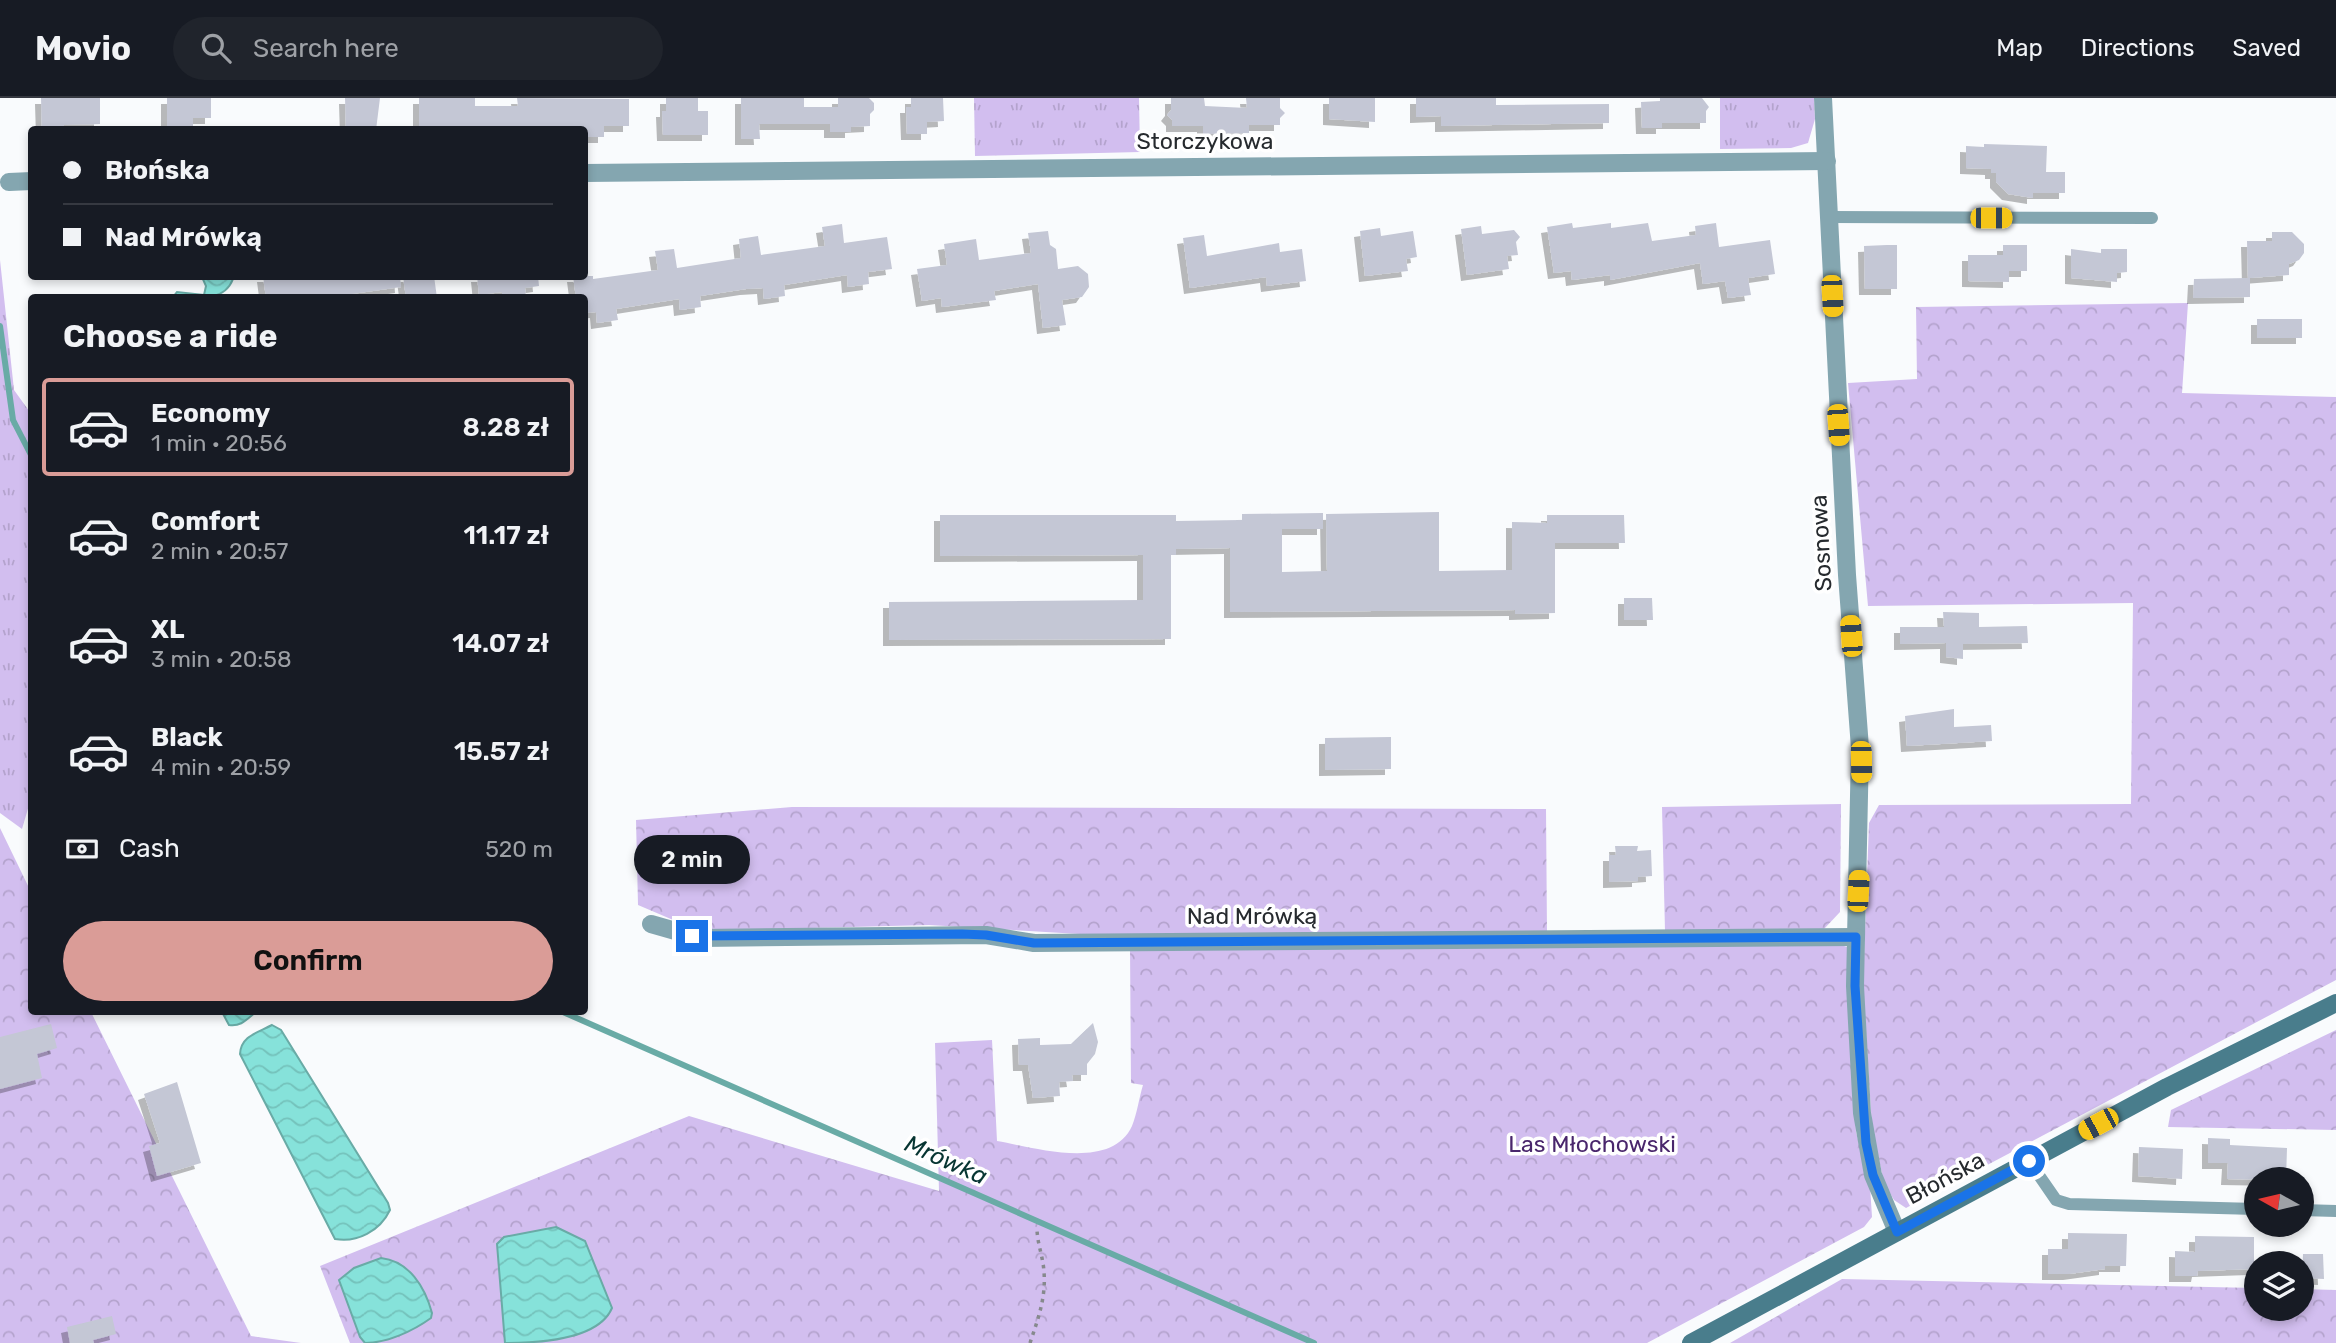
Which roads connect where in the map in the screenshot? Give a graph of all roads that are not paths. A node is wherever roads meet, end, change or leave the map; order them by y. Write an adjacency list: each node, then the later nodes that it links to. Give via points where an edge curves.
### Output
1 (1823, 98): 2 (street, Sosnowa)
2 (1827, 161): 3 (street, Storczykowa); 6 (street, Sosnowa)
3 (588, 173)
4 (28, 181): 5 (street)
5 (9, 182)
6 (1829, 217): 7 (lane); 9 (street, Sosnowa, via 1860,748)
7 (2152, 218)
8 (651, 924): 9 (street, Nad Mrówką, via 700,937 962,934 1034,943)
9 (1856, 937): 15 (street, Sosnowa, via 1866,1143 1873,1175)
10 (2336, 1003): 11 (main road, Błońska)
11 (2029, 1161): 12 (lane, via 2056,1200 2069,1204); 15 (main road, Błońska)
12 (2244, 1209)
13 (2314, 1210): 14 (lane)
14 (2336, 1211)
15 (1897, 1232): 16 (main road, Błońska)
16 (1691, 1343)

